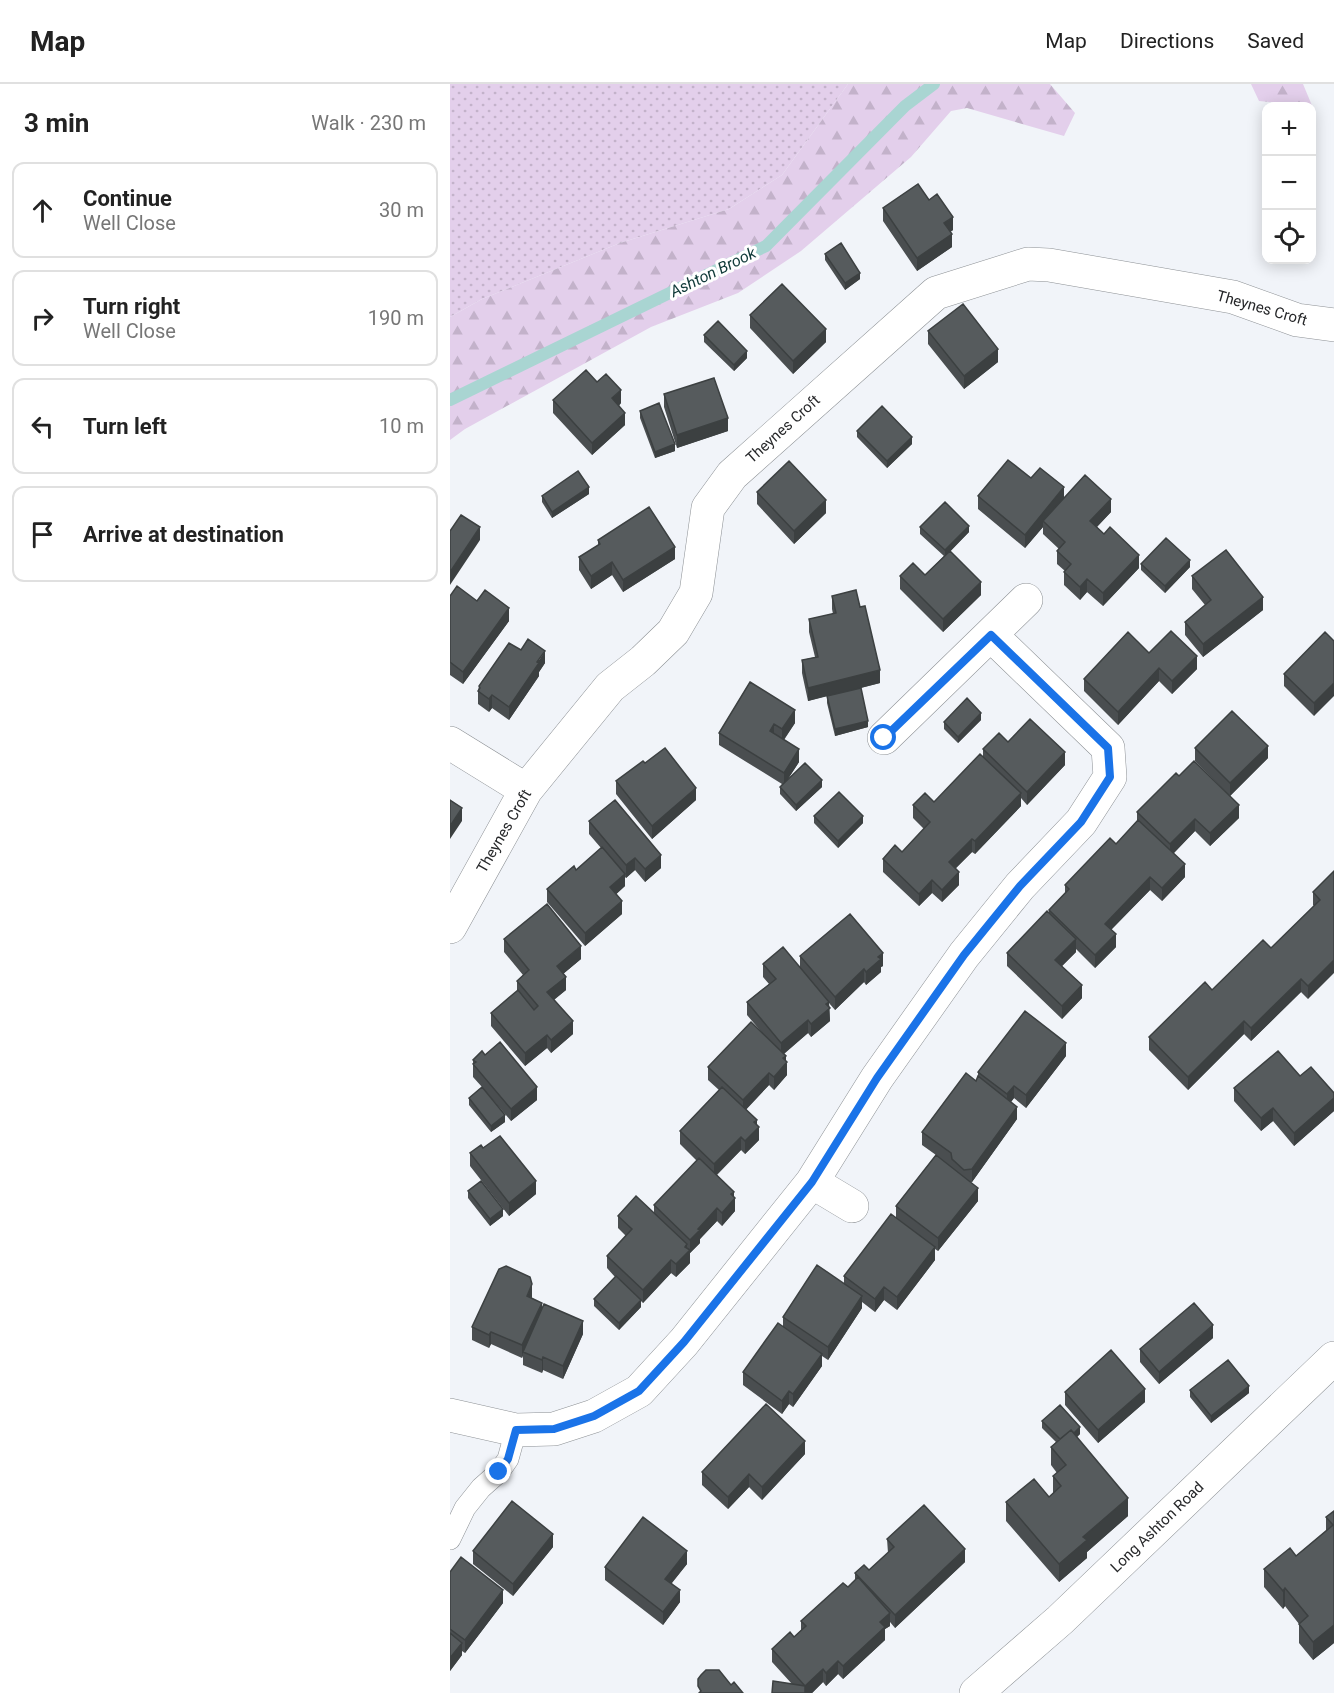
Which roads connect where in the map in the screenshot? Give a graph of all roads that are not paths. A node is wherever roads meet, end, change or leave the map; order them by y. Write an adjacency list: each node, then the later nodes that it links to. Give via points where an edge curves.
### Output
1 (1334, 325): 6 (street, Theynes Croft, via 1297,320 1233,297 1049,264 1028,264 936,293 732,475 708,508 696,593 673,632 610,687)
2 (1026, 600): 3 (street)
3 (991, 635): 4 (street); 8 (street, via 1108,748 1110,777 1081,822 1020,886 964,955 877,1078)
4 (884, 738)
5 (450, 743): 6 (street)
6 (526, 790): 7 (street, Theynes Croft)
7 (450, 927)
8 (812, 1182): 9 (street); 12 (street, via 684,1342 639,1391 594,1416 554,1429)
9 (852, 1206)
10 (1334, 1358): 14 (street, Long Ashton Road, via 1068,1612)
11 (450, 1415): 12 (street)
12 (516, 1430): 13 (lane, via 508,1459 465,1508)
13 (450, 1539)
14 (976, 1693)

